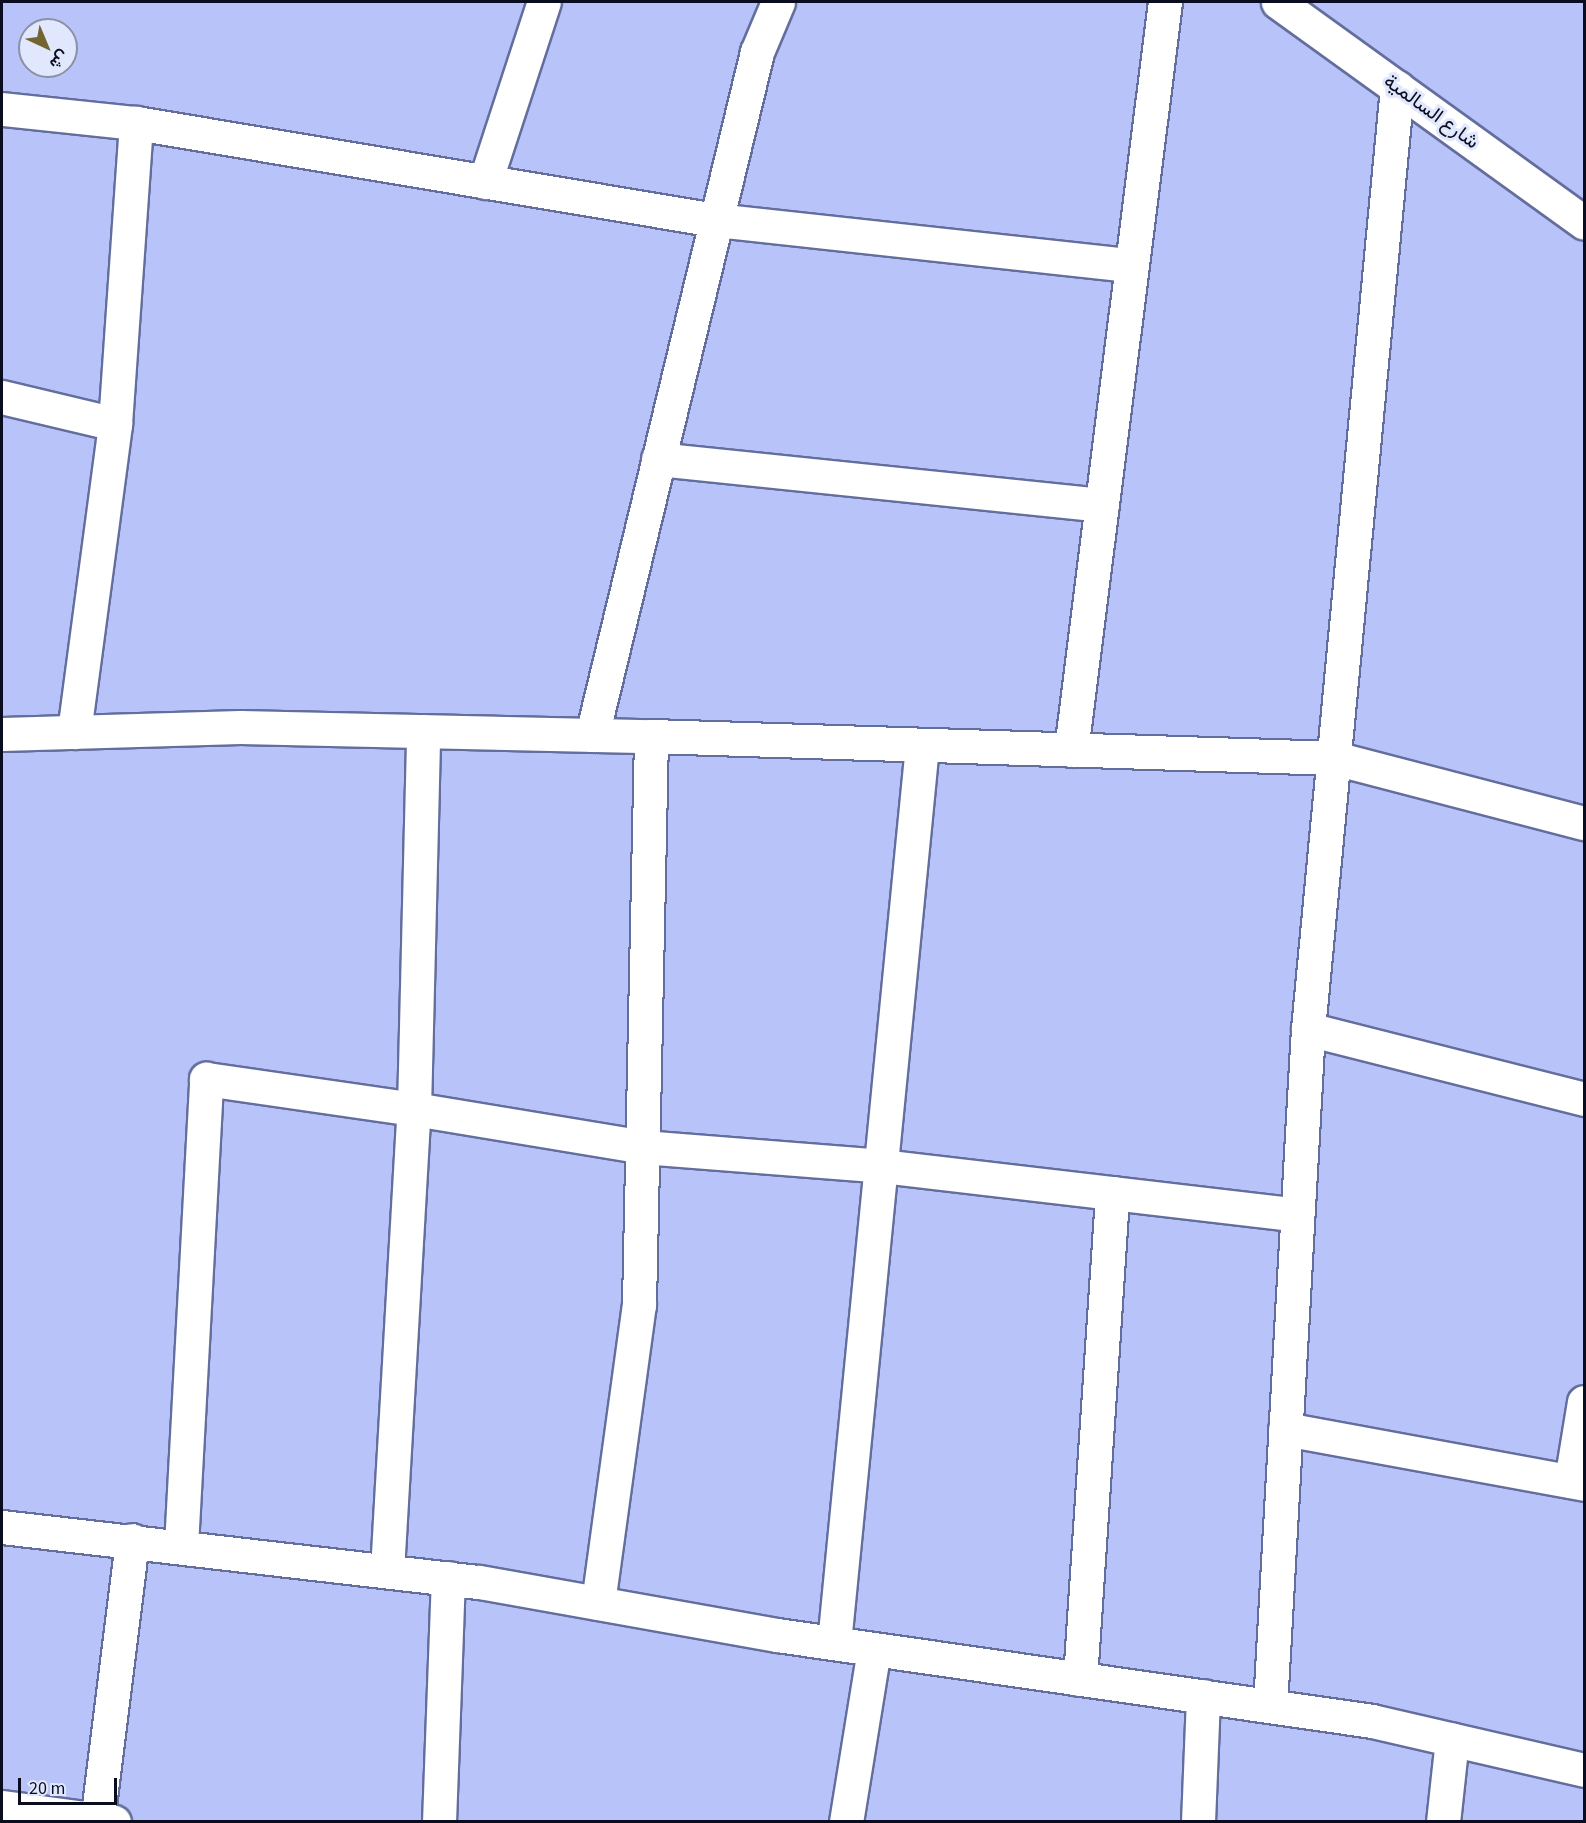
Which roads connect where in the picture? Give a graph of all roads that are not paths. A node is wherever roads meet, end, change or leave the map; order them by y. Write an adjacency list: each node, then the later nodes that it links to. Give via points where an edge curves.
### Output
1 (544, 2): 8 (street)
2 (778, 2): 9 (street, via 757,52)
3 (1165, 2): 11 (street)
4 (1278, 2): 5 (street, شارع السالمية)
5 (1396, 87): 10 (street, شارع السالمية); 23 (street)
6 (2, 109): 7 (street)
7 (136, 123): 8 (street); 13 (street)
8 (485, 182): 9 (street)
9 (715, 220): 11 (street); 14 (street)
10 (1584, 223)
11 (1132, 265): 15 (street)
12 (2, 397): 13 (street)
13 (115, 424): 17 (street)
14 (658, 459): 15 (street); 19 (street)
15 (1102, 506): 22 (street)
16 (423, 731): 17 (street, via 240,727); 19 (street); 27 (street)
17 (74, 732): 18 (street)
18 (2, 734)
19 (592, 735): 20 (street)
20 (651, 736): 21 (street); 28 (street)
21 (922, 745): 22 (street); 29 (street)
22 (1071, 750): 23 (street)
23 (1334, 758): 24 (street); 25 (street)
24 (1584, 823)
25 (1308, 1029): 26 (street); 31 (street)
26 (1584, 1099)
27 (414, 1109): 28 (street); 37 (street, via 206,1080); 38 (street)
28 (643, 1147): 29 (street); 40 (street, via 639,1305)
29 (882, 1166): 30 (street); 41 (street)
30 (1112, 1193): 31 (street); 43 (street)
31 (1297, 1215): 33 (street)
32 (1584, 1402): 34 (street)
33 (1285, 1429): 34 (street); 45 (street)
34 (1578, 1483)
35 (2, 1527): 36 (street)
36 (132, 1540): 37 (street); 49 (street)
37 (181, 1546): 38 (street)
38 (387, 1571): 39 (street)
39 (448, 1578): 40 (street); 50 (street)
40 (598, 1603): 41 (street)
41 (834, 1643): 42 (street)
42 (874, 1650): 43 (street); 51 (street)
43 (1080, 1679): 44 (street)
44 (1203, 1696): 45 (street); 52 (street)
45 (1270, 1706): 46 (street, via 1372,1721)
46 (1452, 1739): 47 (street); 53 (street)
47 (1584, 1770)
48 (2, 1807): 49 (street)
49 (103, 1821)
50 (439, 1821)
51 (846, 1821)
52 (1198, 1821)
53 (1443, 1821)

